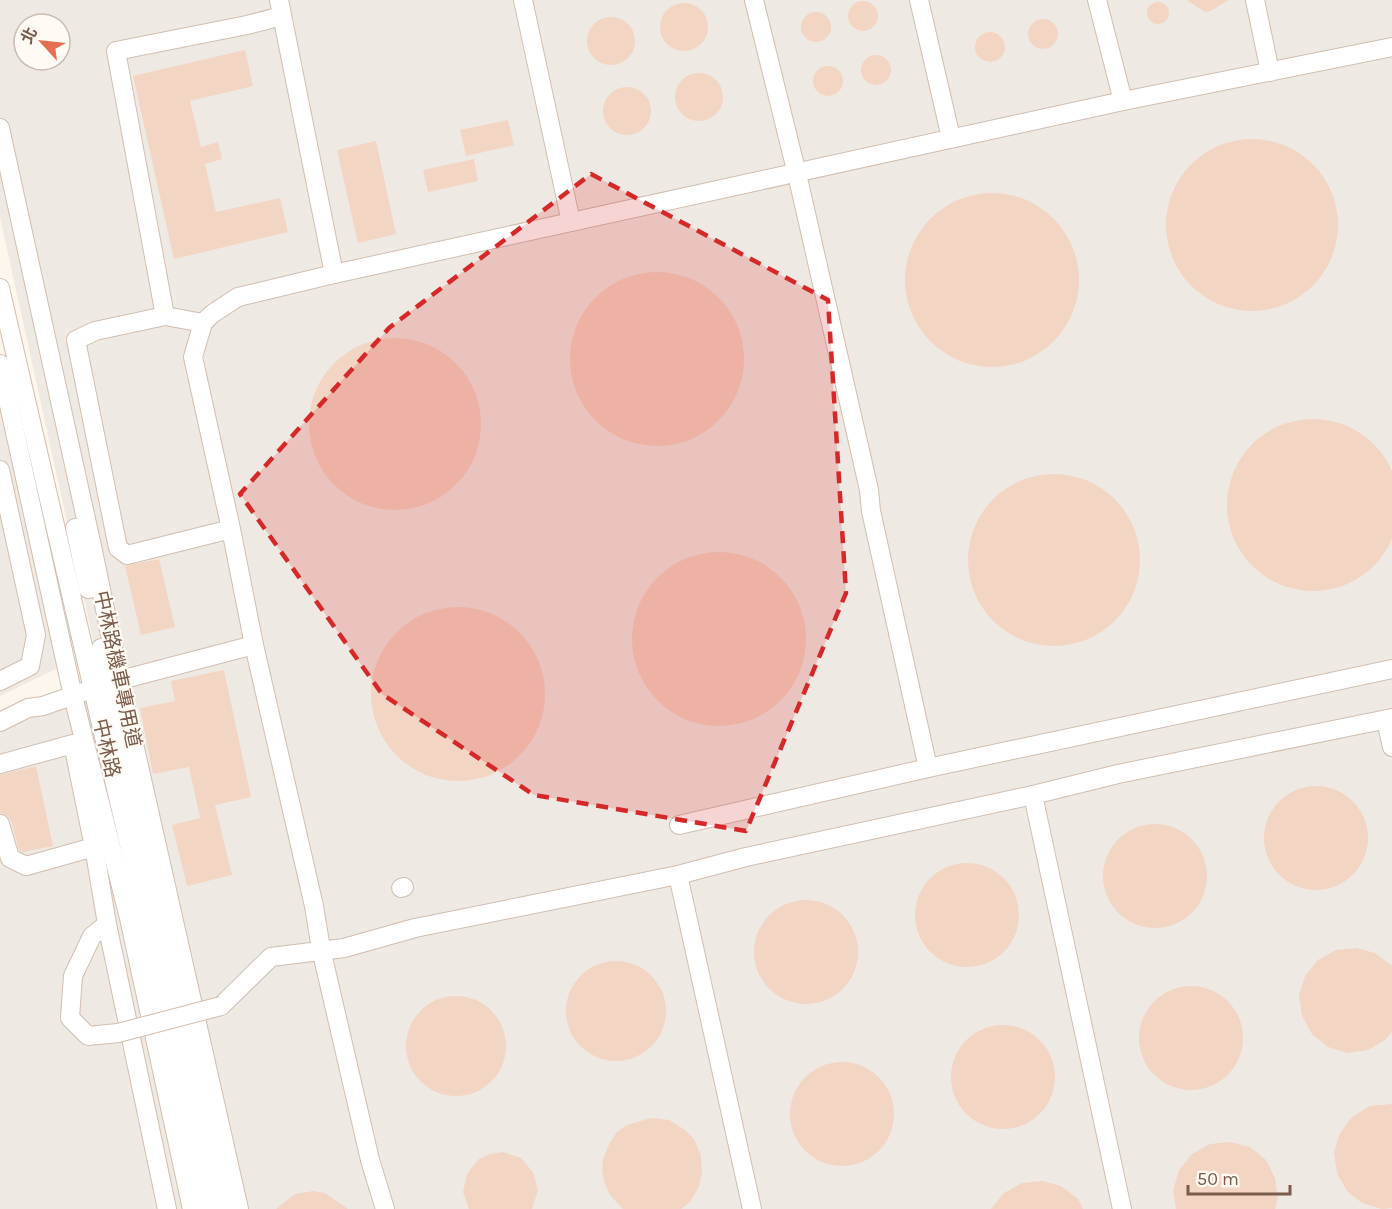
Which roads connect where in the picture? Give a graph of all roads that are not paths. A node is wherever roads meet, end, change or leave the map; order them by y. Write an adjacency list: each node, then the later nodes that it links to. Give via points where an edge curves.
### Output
1 (523, 0): 14 (street)
2 (754, 0): 12 (street)
3 (919, 0): 11 (street)
4 (1097, 0): 9 (street)
5 (1255, 0): 8 (street)
6 (280, 8): 15 (street); 17 (street, via 116,51)
7 (1392, 46): 8 (street)
8 (1270, 72): 9 (street)
9 (1123, 101): 11 (street)
10 (0, 128): 25 (street, 中林路機車專用道, via 93,551)
11 (951, 138): 12 (street)
12 (796, 174): 14 (street); 31 (street)
13 (0, 177): 25 (street, via 40,349)
14 (571, 222): 15 (street)
15 (334, 274): 18 (street, via 238,297)
16 (0, 288): 25 (street, 中林路)
17 (165, 316): 18 (street); 21 (street, via 76,340 118,548 127,555)
18 (203, 323): 21 (street, via 193,357)
19 (0, 364): 26 (street)
20 (0, 470): 24 (street, via 36,636 30,666)
21 (231, 529): 22 (street)
22 (254, 645): 25 (street); 38 (street)
23 (1392, 669): 31 (street)
24 (0, 681)
25 (106, 684): 26 (street); 41 (street, 中林路); 42 (street); 43 (street, 中林路機車專用道)
26 (73, 696): 28 (street, via 28,708); 40 (street, via 129,918)
27 (1389, 719): 29 (street); 32 (street)
28 (0, 722)
29 (1392, 747)
30 (0, 764): 35 (street, via 73,744)
31 (928, 768): 34 (street)
32 (1033, 795): 36 (street); 46 (street)
33 (0, 824): 35 (street, via 10,858 26,866)
34 (679, 825)
35 (94, 847): 37 (street)
36 (678, 875): 38 (street, via 415,928 344,948); 45 (street)
37 (107, 924): 38 (street, bridge, via 92,936 73,976 70,1018 88,1036 118,1033 221,1006 271,957); 39 (street)
38 (321, 949): 44 (street)
39 (167, 1209)
40 (192, 1209)
41 (208, 1209)
42 (225, 1209)
43 (239, 1209)
44 (385, 1209)
45 (752, 1209)
46 (1122, 1209)

